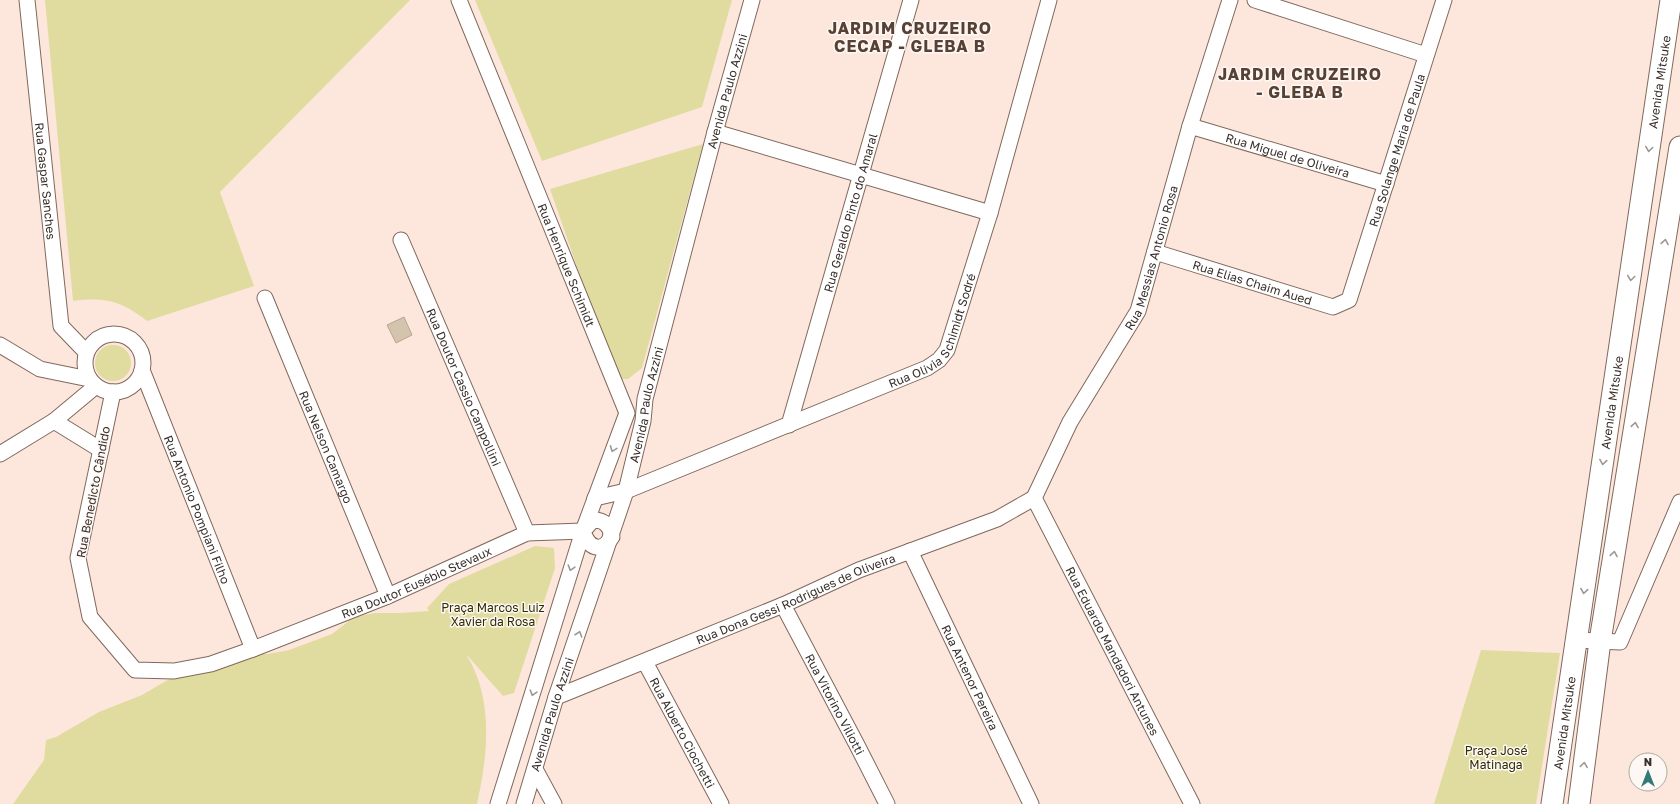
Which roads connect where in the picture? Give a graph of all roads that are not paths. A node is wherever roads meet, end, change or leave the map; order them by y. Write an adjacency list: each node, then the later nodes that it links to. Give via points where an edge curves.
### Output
1 (27, 0): 22 (street, Rua Gaspar Sanches, via 61,326)
2 (459, 0): 27 (street, Rua Henrique Schimidt)
3 (752, 0): 12 (street, Avenida Paulo Azzini)
4 (911, 0): 14 (street, Rua Geraldo Pinto do Amaral)
5 (1049, 0): 16 (street, Rua Olivia Schimidt Sodré)
6 (1230, 0): 11 (street, Rua Messias Antonio Rosa)
7 (1255, 0): 10 (street)
8 (1444, 0): 10 (street, Rua Solange Maria de Paula)
9 (1671, 0): 43 (main road, Avenida Mitsuke, one-way to 43)
10 (1426, 55): 15 (street, Rua Solange Maria de Paula)
11 (1190, 126): 15 (street, Rua Miguel de Oliveira); 18 (street, Rua Messias Antonio Rosa)
12 (715, 132): 14 (street); 26 (street, Avenida Paulo Azzini)
13 (1680, 147): 44 (main road, Avenida Mitsuke, one-way to 13)
14 (862, 174): 16 (street); 30 (street, Rua Geraldo Pinto do Amaral)
15 (1386, 184): 20 (street, Rua Solange Maria de Paula)
16 (990, 213): 30 (street, Rua Olivia Schimidt Sodré, via 947,350 939,360 927,368)
17 (401, 240): 38 (street, Rua Doutor Cassio Campollini)
18 (1156, 252): 20 (street, Rua Elias Chaim Aued, via 1332,307); 35 (street, Rua Messias Antonio Rosa, via 1138,311 1070,422)
19 (265, 298): 41 (street, Rua Nelson Camargo)
20 (1349, 300)
21 (0, 345): 24 (street, via 40,369)
22 (86, 352): 23 (street, via 98,338 107,334 126,336 140,350); 24 (street, via 85,371)
23 (142, 370): 25 (street, via 132,386 123,391); 45 (street, Rua Antonio Pompiani Filho)
24 (92, 383): 25 (street, via 104,391); 28 (street)
25 (113, 392): 31 (street, Rua Benedicto Cândido)
26 (645, 399): 27 (street); 29 (street, Avenida Paulo Azzini)
27 (627, 413): 29 (street); 34 (street, one-way to 34)
28 (54, 421): 31 (street); 32 (street)
29 (644, 421): 33 (street, Avenida Paulo Azzini)
30 (789, 425): 33 (street, Rua Olivia Schimidt Sodré)
31 (101, 450): 45 (street, Rua Benedicto Cândido, via 78,558 90,618 135,670 174,671 211,664)
32 (0, 454)
33 (626, 491): 34 (street, Rua Olivia Schimidt Sodré); 39 (street, Avenida Paulo Azzini)
34 (595, 498): 37 (street)
35 (1034, 498): 40 (street, Rua Dona Gessi Rodrigues de Oliveira, via 997,519); 55 (street, Rua Eduardo Mandadori Antunes)
36 (1680, 502): 44 (street, via 1620,642)
37 (583, 531): 38 (street, Rua Doutor Eusébio Stevaux); 39 (street, via 586,542 596,547 606,545); 49 (street, Avenida Paulo Azzini, one-way to 49)
38 (527, 533): 41 (street, Rua Doutor Eusébio Stevaux)
39 (612, 537): 47 (street, Avenida Paulo Azzini, one-way to 39)
40 (910, 551): 42 (street, Rua Dona Gessi Rodrigues de Oliveira, via 859,570); 54 (street, Rua Antenor Pereira)
41 (388, 596): 45 (street, Rua Doutor Eusébio Stevaux)
42 (783, 605): 46 (street, Rua Dona Gessi Rodrigues de Oliveira); 53 (street, Rua Vitorino Viliotti)
43 (1576, 640): 44 (street); 56 (main road, Avenida Mitsuke)
44 (1600, 641): 57 (main road, Avenida Mitsuke, one-way to 44)
45 (253, 649)
46 (645, 662): 47 (street, Rua Dona Gessi Rodrigues de Oliveira); 52 (street, Rua Alberto Ciochetti)
47 (556, 697): 48 (street, Avenida Paulo Azzini)
48 (535, 769): 50 (street, Avenida Paulo Azzini); 51 (street)
49 (498, 804)
50 (524, 804)
51 (554, 804)
52 (721, 804)
53 (887, 804)
54 (1031, 804)
55 (1192, 804)
56 (1552, 804)
57 (1579, 804)

